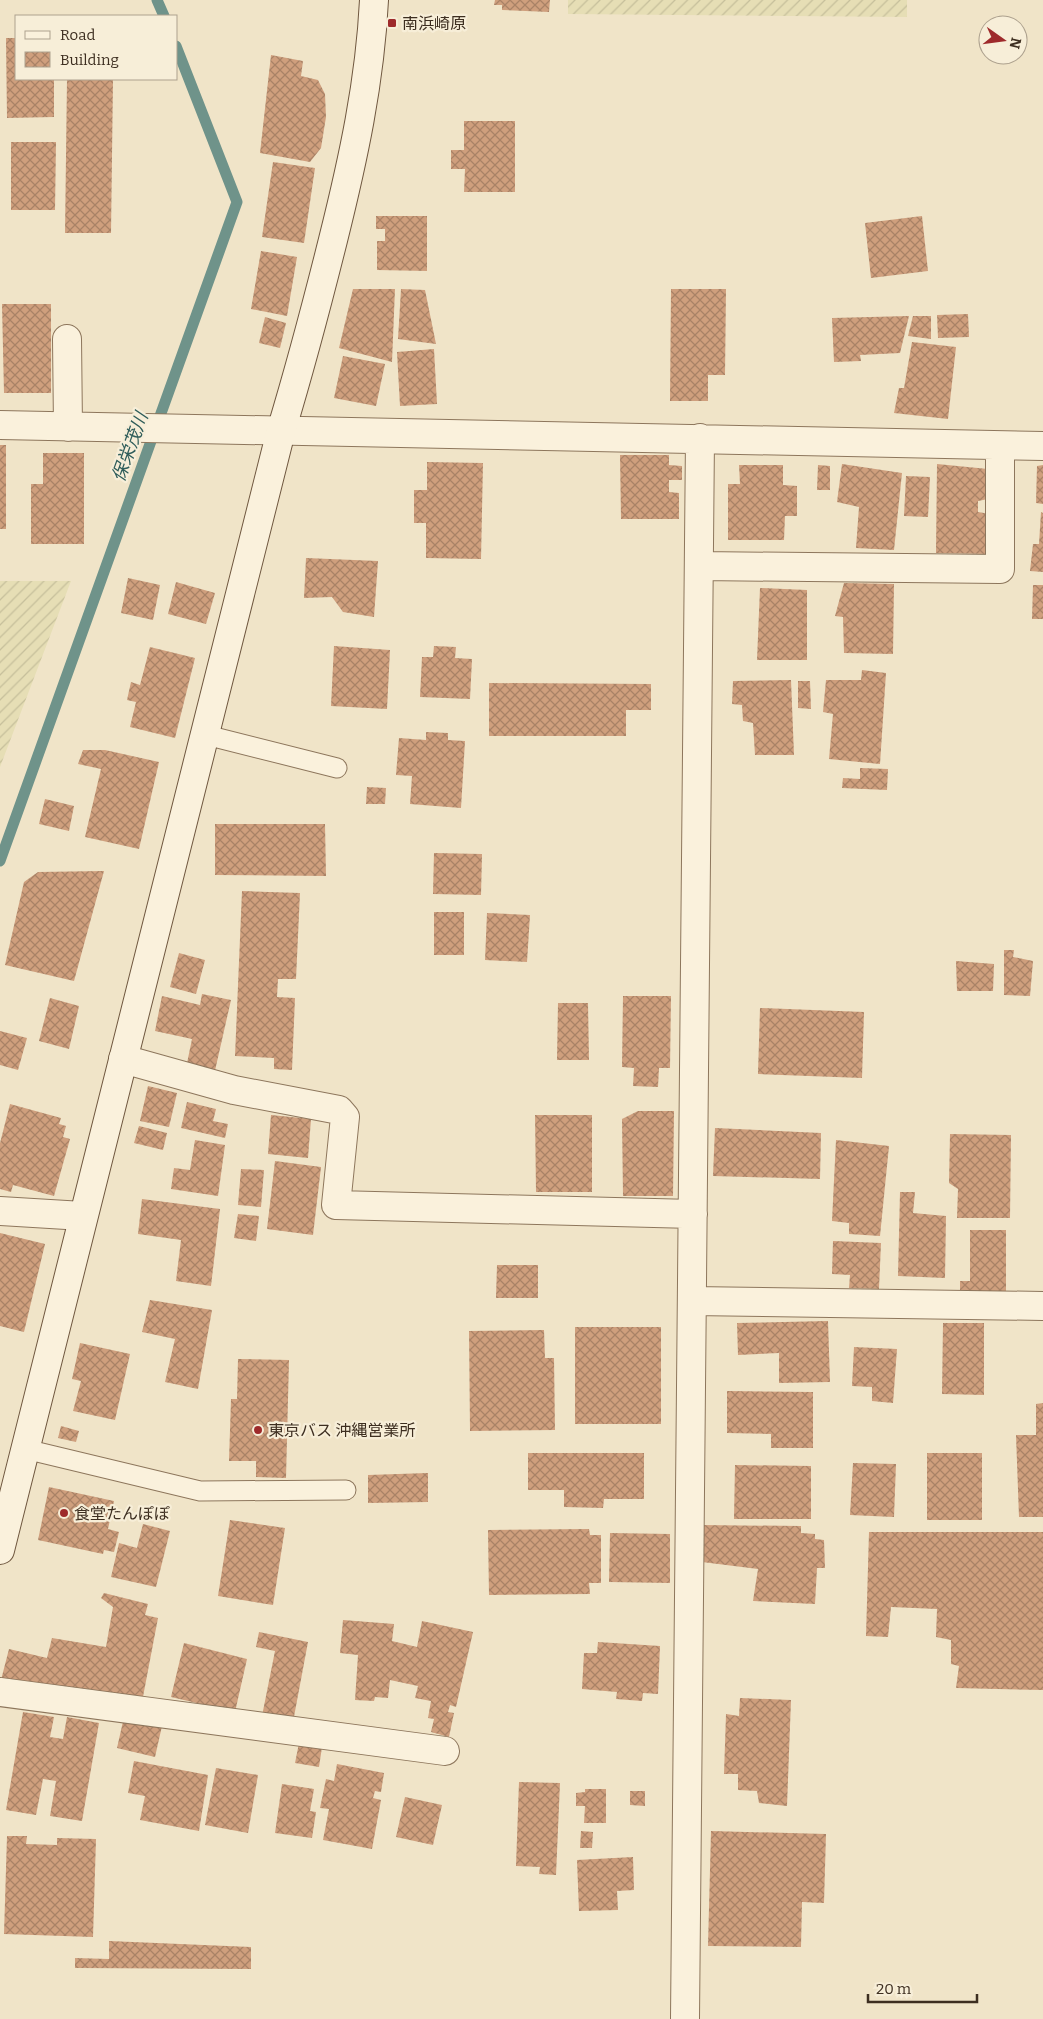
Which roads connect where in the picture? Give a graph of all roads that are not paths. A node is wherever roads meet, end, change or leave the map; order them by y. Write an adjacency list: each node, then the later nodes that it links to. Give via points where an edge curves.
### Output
1 (374, 0): 5 (street, via 367,80 356,145 305,350)
2 (67, 339): 4 (street)
3 (0, 425): 4 (street)
4 (68, 427): 5 (street)
5 (281, 431): 6 (street); 10 (street)
6 (700, 438): 7 (street); 9 (street)
7 (1000, 446): 8 (street); 9 (street, via 1000,569)
8 (1043, 446)
9 (700, 566): 14 (street)
10 (206, 735): 11 (lane); 12 (street)
11 (337, 768)
12 (123, 1059): 14 (street, via 234,1090 339,1110 344,1117 336,1205); 15 (street)
13 (0, 1211): 15 (street)
14 (693, 1214): 16 (street)
15 (83, 1216): 18 (street)
16 (692, 1301): 17 (street); 23 (street)
17 (1043, 1306)
18 (25, 1449): 19 (lane, via 200,1491); 20 (street)
19 (346, 1490)
20 (0, 1550)
21 (0, 1692): 22 (street)
22 (445, 1751)
23 (684, 2019)

